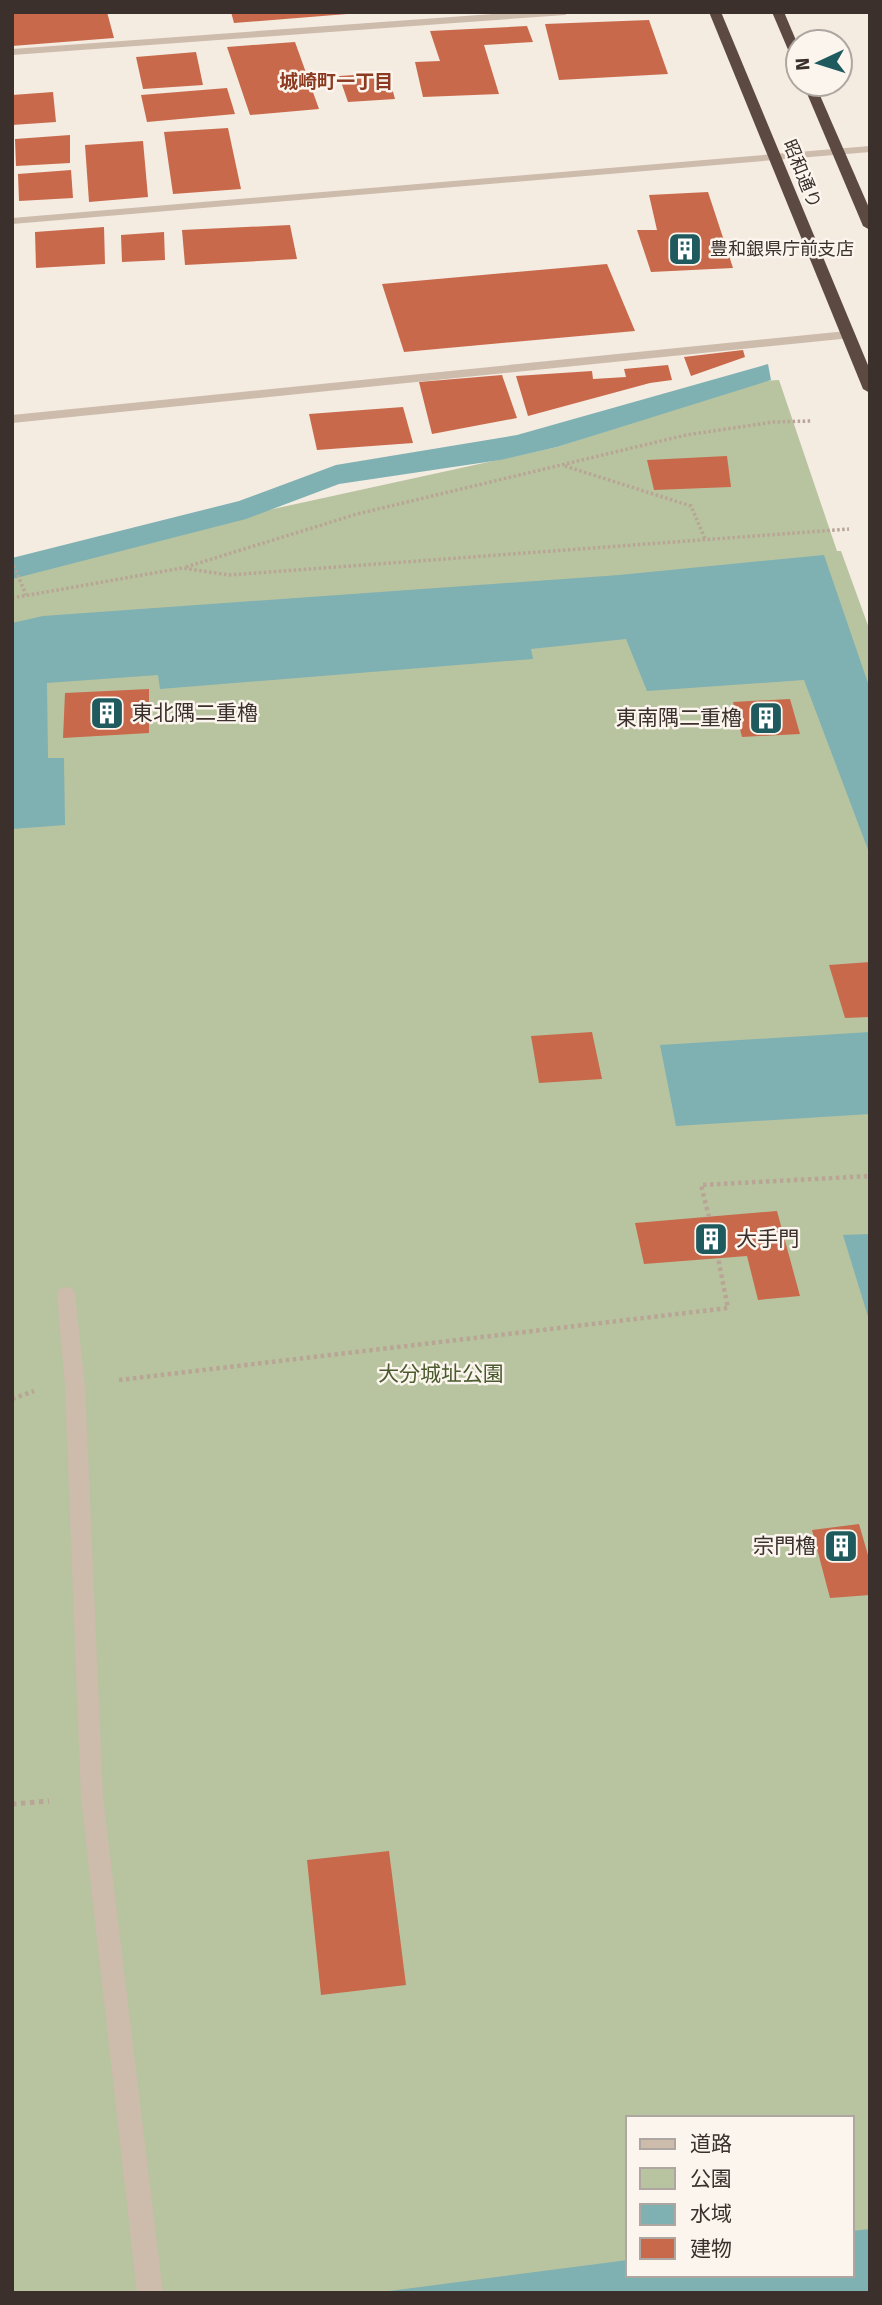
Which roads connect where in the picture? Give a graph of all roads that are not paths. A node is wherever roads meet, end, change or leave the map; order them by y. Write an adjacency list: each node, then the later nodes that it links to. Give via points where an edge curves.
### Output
1 (565, 12): 3 (street)
2 (715, 12): 7 (highway, 昭和通り)
3 (12, 52)
4 (815, 98): 6 (highway, 昭和通り)
5 (870, 149): 6 (street)
6 (838, 151): 7 (street); 9 (highway, 昭和通り)
7 (773, 155): 8 (street); 10 (highway, 昭和通り)
8 (12, 221)
9 (870, 226)
10 (847, 335): 11 (highway, 昭和通り); 12 (street)
11 (870, 389)
12 (12, 419)
13 (66, 1294): 14 (street, via 75,1386 92,1797)
14 (150, 2293)

